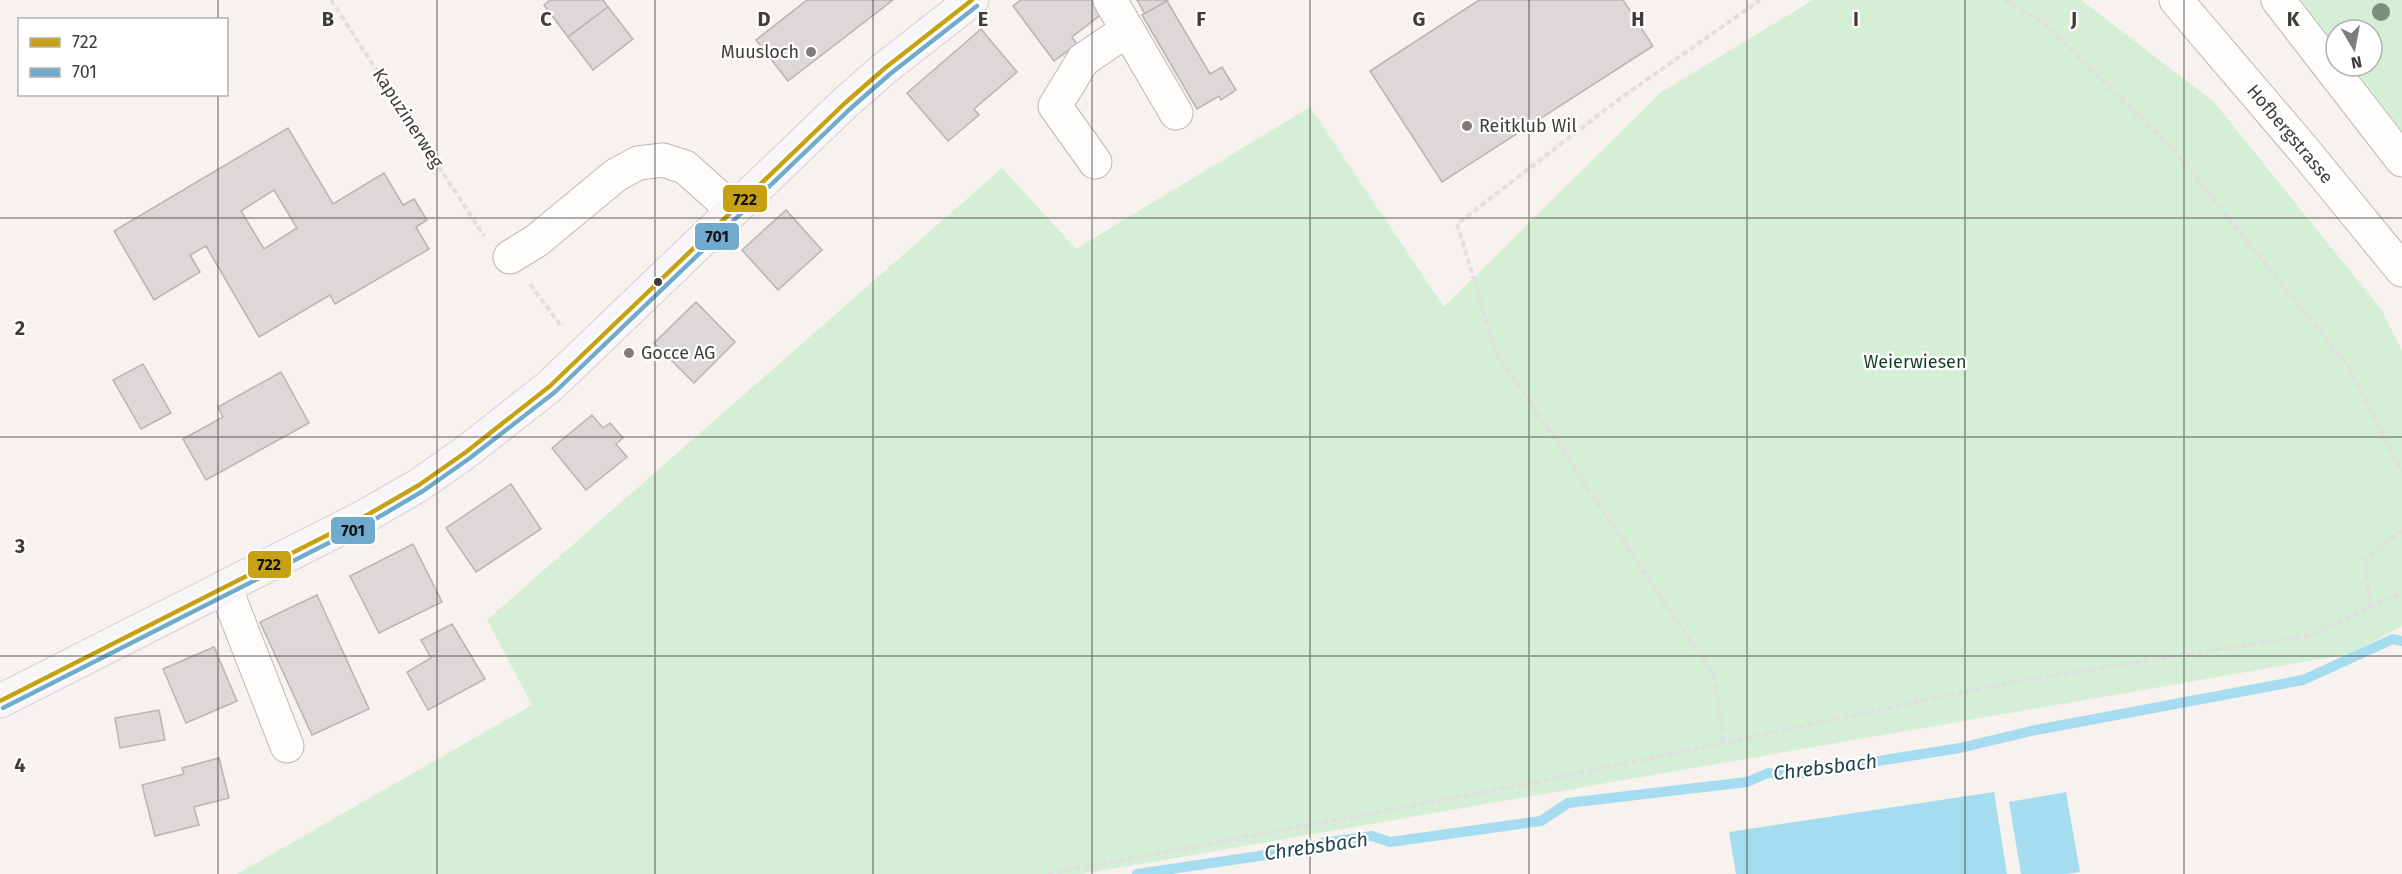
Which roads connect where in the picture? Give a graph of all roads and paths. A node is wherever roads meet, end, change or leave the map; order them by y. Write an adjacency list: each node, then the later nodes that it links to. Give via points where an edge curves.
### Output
1 (331, 0): 13 (path, Kapuzinerweg)
2 (972, 0): 12 (main road, via 845,103)
3 (1110, 0): 8 (street)
4 (1760, 0): 24 (path, via 1618,100 1457,224 1496,351 1714,676)
5 (2005, 0): 18 (path, via 2047,26 2176,153 2347,365)
6 (2176, 0): 15 (street, Hofbergstrasse)
7 (2278, 0): 10 (street)
8 (1127, 30): 9 (street); 11 (street, via 1083,60 1055,106)
9 (1176, 113)
10 (2402, 160)
11 (1095, 162)
12 (733, 210): 14 (street, via 686,167 663,160 638,163 616,175 536,241); 20 (main road, via 578,361 466,452 369,514)
13 (484, 236)
14 (510, 257)
15 (2402, 270)
16 (531, 286): 17 (path, via 561,326)
17 (564, 323)
18 (2402, 472)
19 (2402, 530): 22 (path, via 2366,560)
20 (225, 587): 23 (main road); 25 (street)
21 (2402, 594): 22 (path)
22 (2370, 608): 24 (path, via 2310,635 2012,682)
23 (0, 701)
24 (1724, 742): 26 (path, via 1532,783)
25 (287, 746)
26 (1048, 874)

